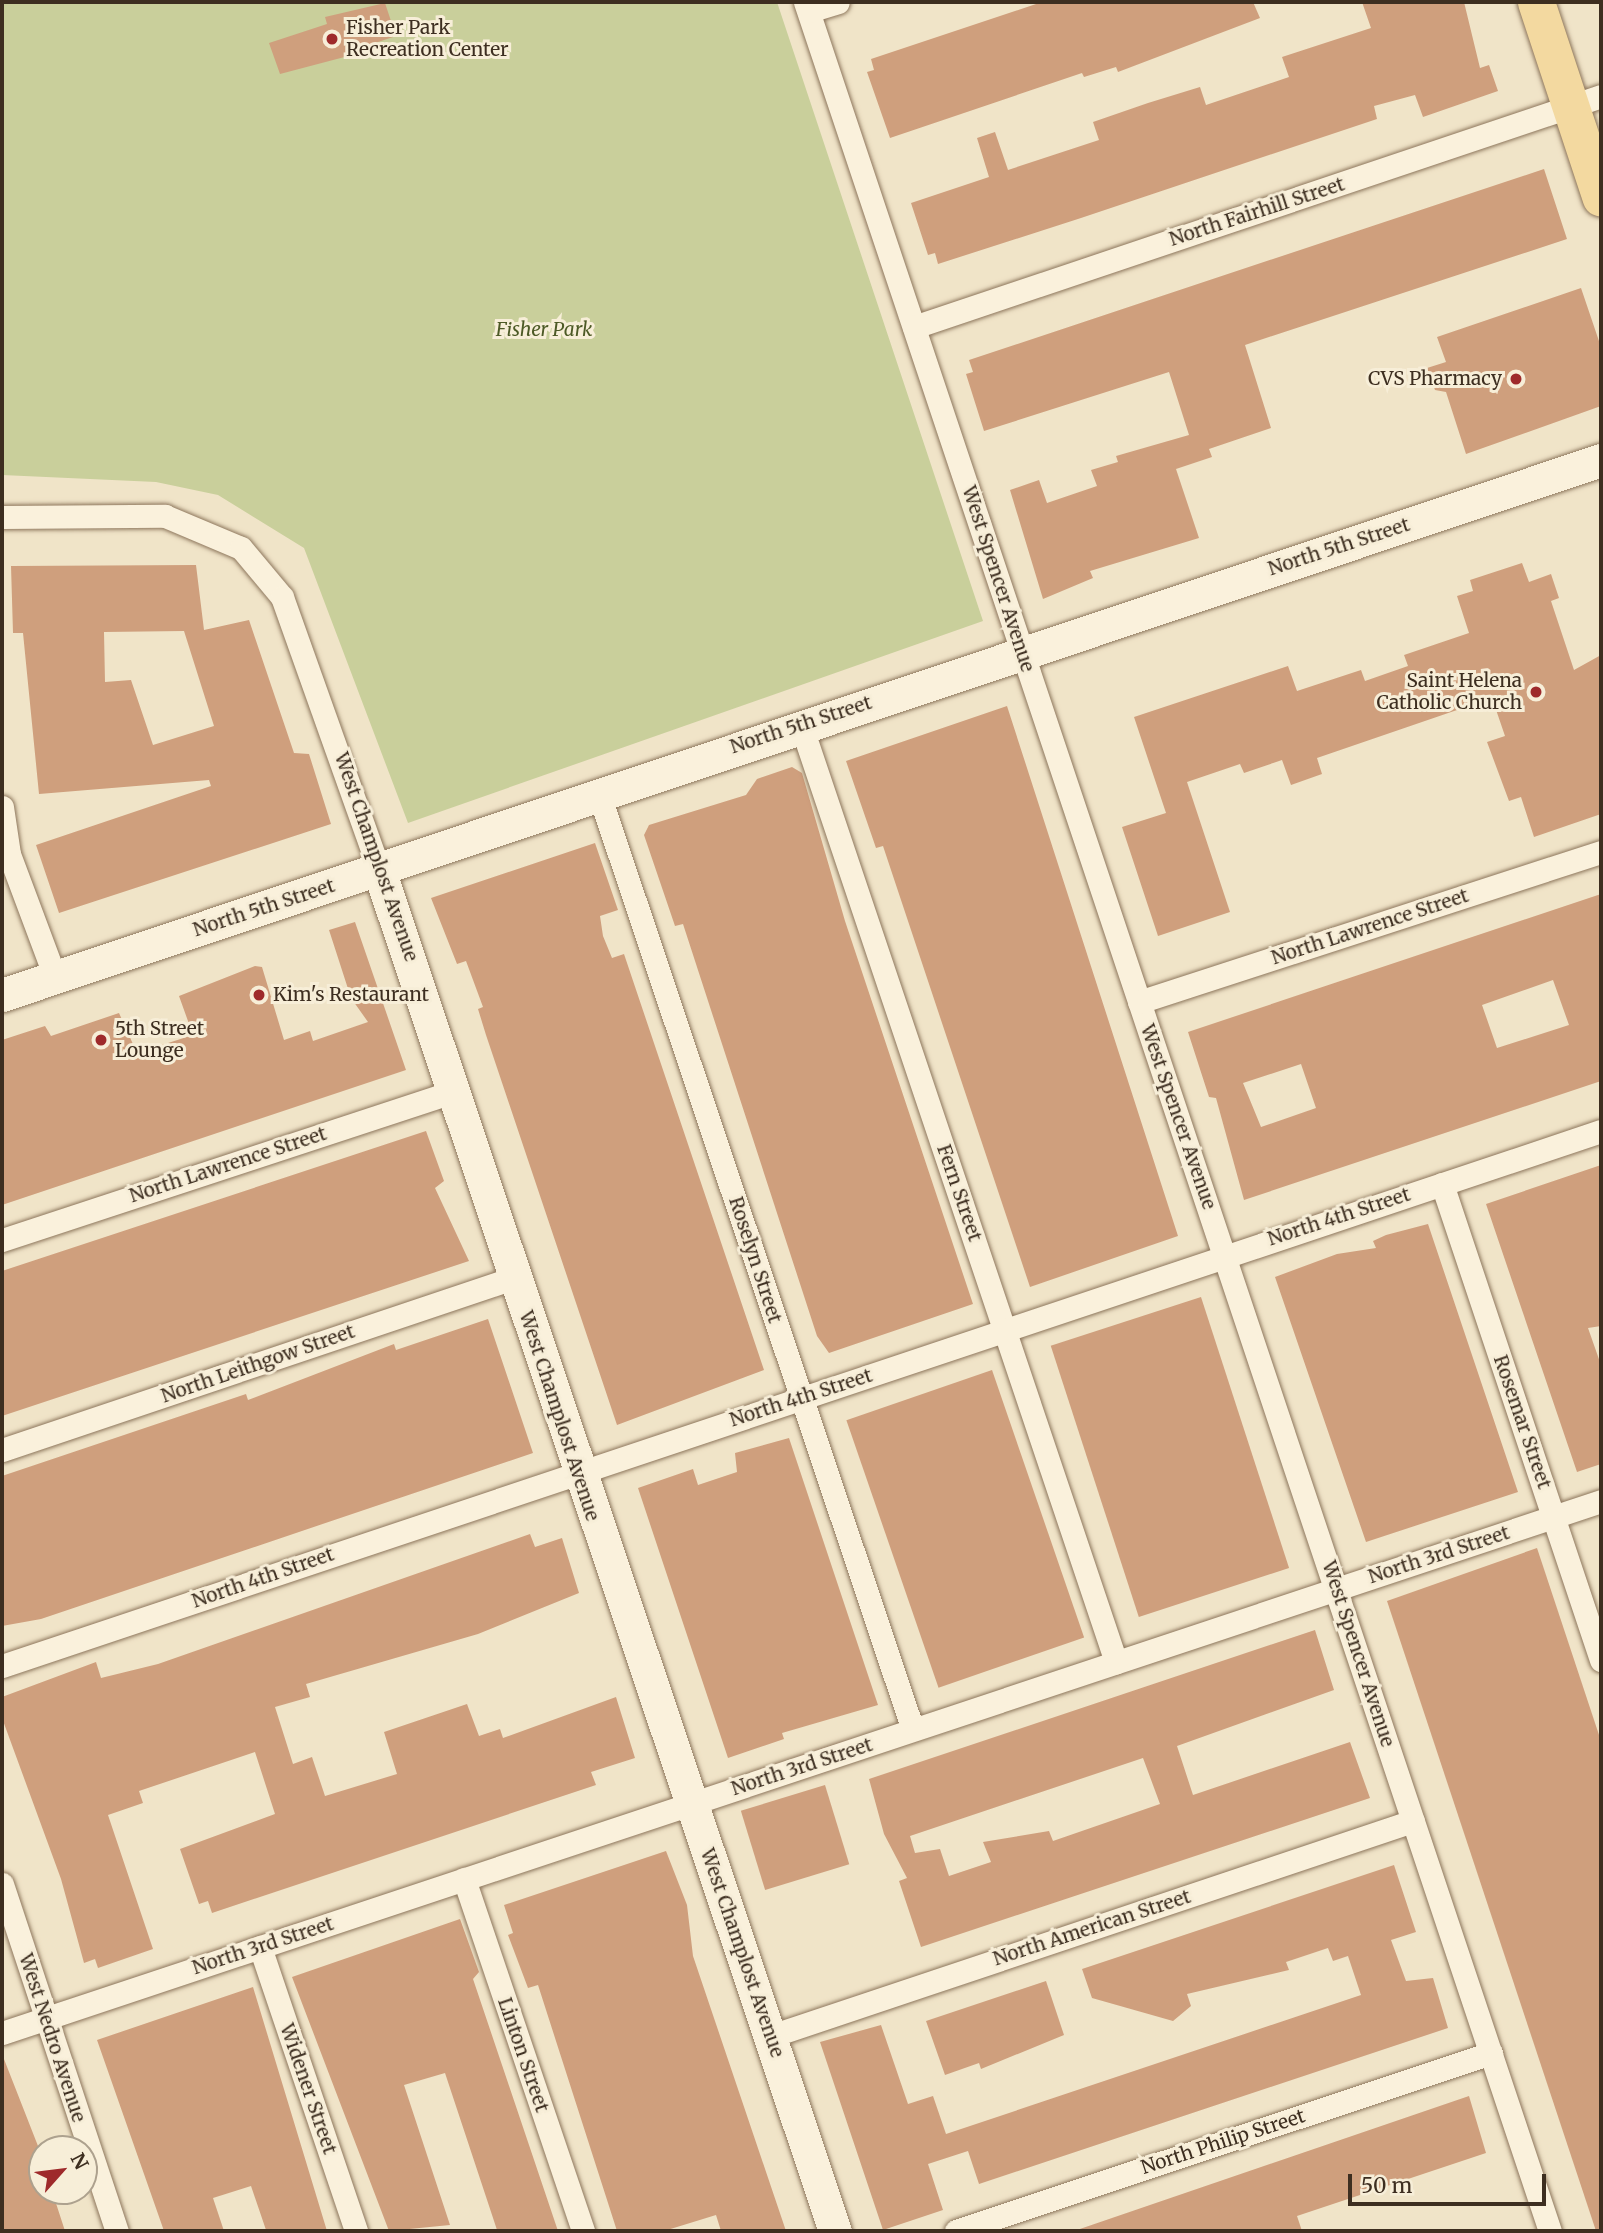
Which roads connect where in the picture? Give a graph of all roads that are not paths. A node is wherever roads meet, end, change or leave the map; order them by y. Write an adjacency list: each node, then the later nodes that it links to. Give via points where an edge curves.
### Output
1 (838, 2): 3 (street)
2 (1536, 2): 4 (main road)
3 (807, 6): 6 (street, West Spencer Avenue)
4 (1586, 101): 5 (main road); 6 (street, North Fairhill Street)
5 (1601, 198)
6 (914, 327): 9 (street, West Spencer Avenue)
7 (1601, 460): 9 (street, North 5th Street)
8 (2, 517): 14 (street, West Champlost Avenue, via 165,516 241,548 284,601)
9 (1023, 653): 10 (street, North 5th Street); 17 (street, West Spencer Avenue)
10 (801, 725): 11 (street, North 5th Street); 24 (street, Fern Street)
11 (598, 791): 14 (street, North 5th Street); 25 (street, Roselyn Street)
12 (2, 807): 15 (street, via 9,854)
13 (1601, 852): 17 (street, North Lawrence Street)
14 (379, 870): 15 (street, North 5th Street); 18 (street, West Champlost Avenue)
15 (55, 977): 16 (street, North 5th Street)
16 (2, 995)
17 (1139, 1002): 22 (street, West Spencer Avenue)
18 (454, 1091): 21 (street, North Lawrence Street); 23 (street, West Champlost Avenue)
19 (1601, 1131): 20 (street, North 4th Street)
20 (1442, 1184): 22 (street, North 4th Street); 29 (street, Rosemar Street)
21 (2, 1240)
22 (1224, 1254): 24 (street, North 4th Street); 30 (street, West Spencer Avenue)
23 (513, 1278): 26 (street, North Leithgow Street); 27 (street, West Champlost Avenue)
24 (1004, 1329): 25 (street, North 4th Street); 32 (street, Fern Street)
25 (802, 1398): 27 (street, North 4th Street); 34 (street, Roselyn Street)
26 (2, 1450)
27 (576, 1472): 33 (street, North 4th Street); 35 (street, West Champlost Avenue)
28 (1601, 1500): 29 (street, North 3rd Street)
29 (1554, 1516): 30 (street, North 3rd Street); 31 (street, Rosemar Street)
30 (1336, 1589): 32 (street, North 3rd Street); 36 (street, West Spencer Avenue)
31 (1601, 1660)
32 (1116, 1662): 34 (street, North 3rd Street)
33 (2, 1666)
34 (913, 1730): 35 (street, North 3rd Street)
35 (691, 1804): 37 (street, North 3rd Street); 42 (street, West Champlost Avenue)
36 (1413, 1821): 42 (street, North American Street); 43 (street, West Spencer Avenue)
37 (464, 1879): 39 (street, North 3rd Street); 46 (street, Linton Street)
38 (2, 1884): 40 (street, West Nedro Avenue)
39 (260, 1947): 40 (street, North 3rd Street); 45 (street, Widener Street)
40 (46, 2019): 41 (street, North 3rd Street); 44 (street, West Nedro Avenue)
41 (2, 2034)
42 (771, 2036): 47 (street, West Champlost Avenue)
43 (1491, 2053): 48 (street, North Philip Street); 49 (street, West Spencer Avenue)
44 (117, 2231)
45 (356, 2231)
46 (583, 2231)
47 (835, 2231)
48 (956, 2231)
49 (1550, 2231)

